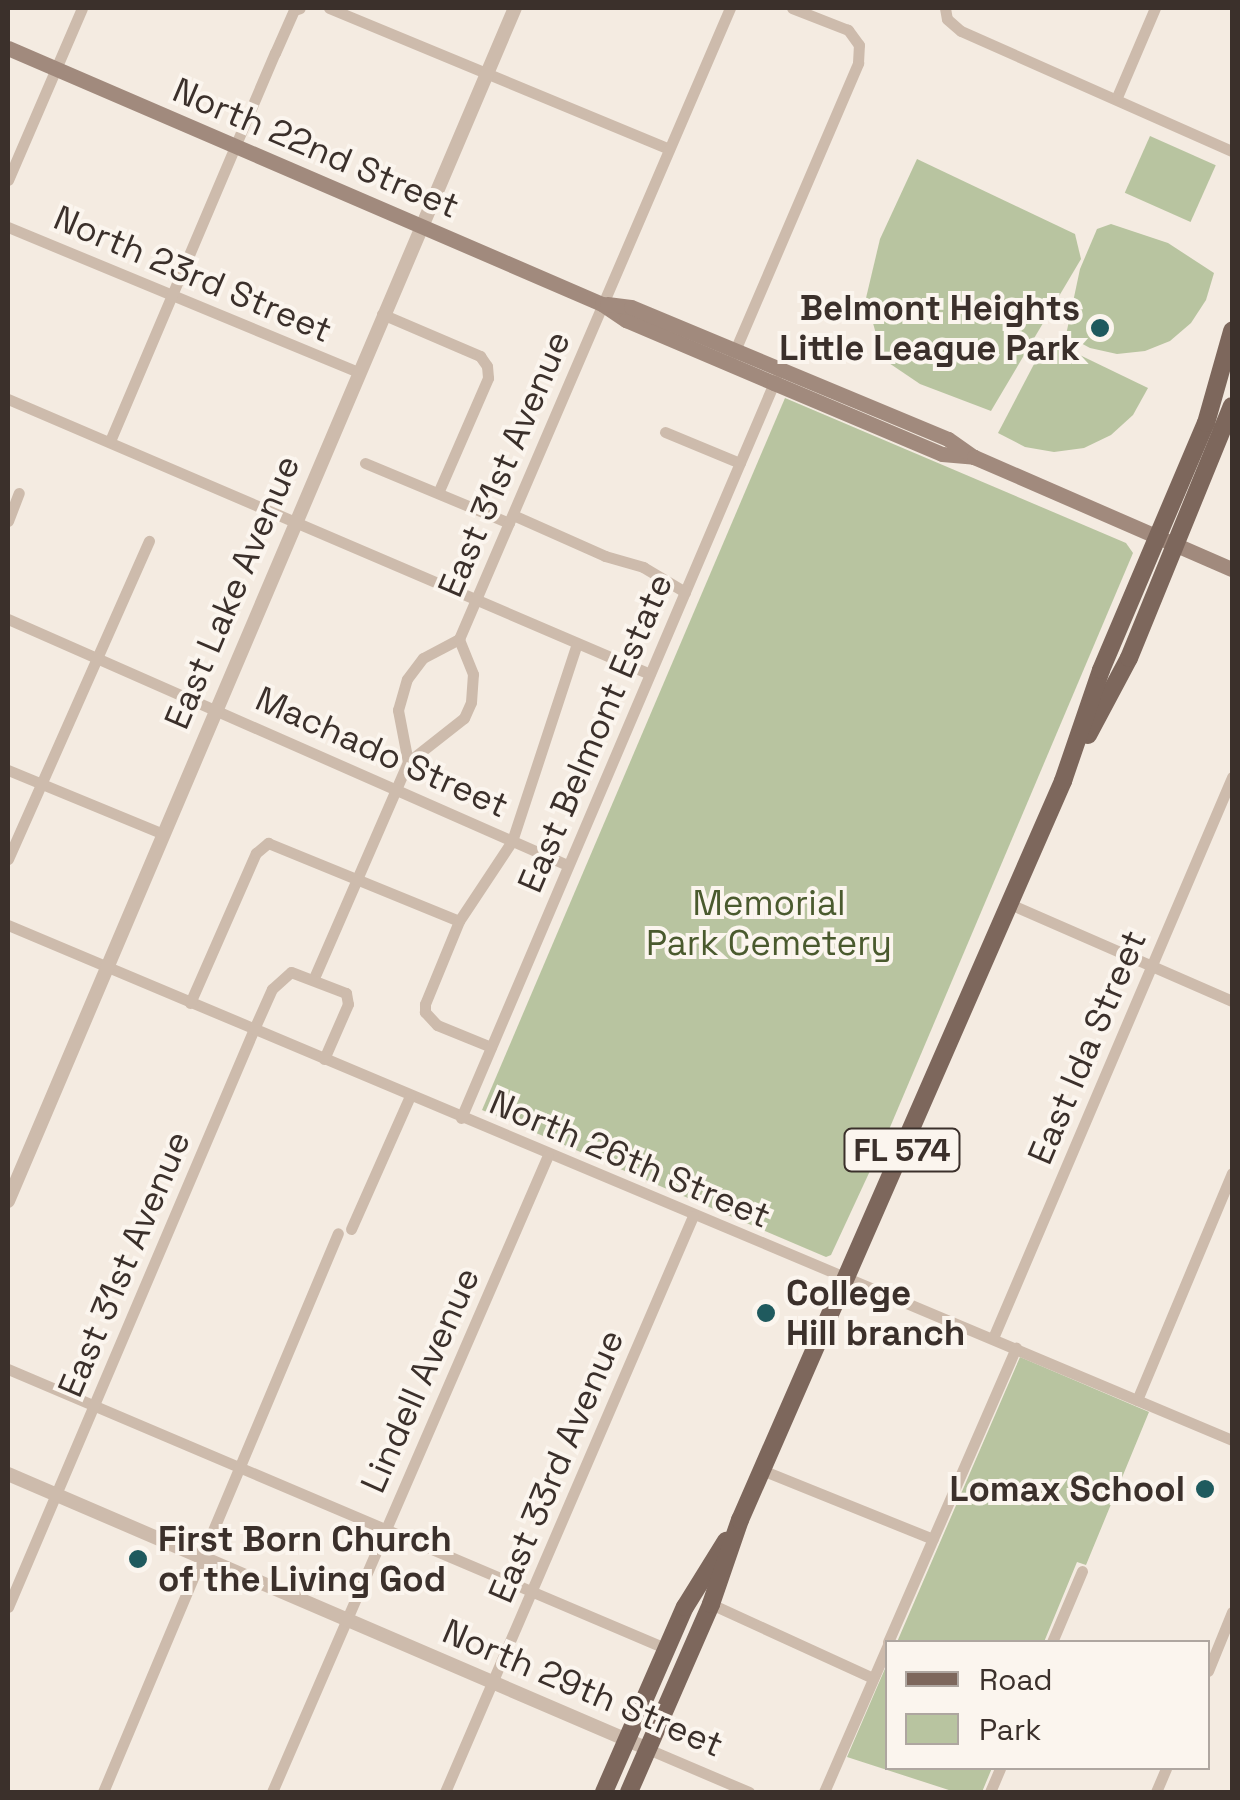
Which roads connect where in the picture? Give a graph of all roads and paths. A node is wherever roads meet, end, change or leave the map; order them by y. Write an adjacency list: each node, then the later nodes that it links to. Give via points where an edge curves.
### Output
1 (82, 8): 10 (street)
2 (300, 8): 13 (street)
3 (329, 8): 11 (street)
4 (515, 8): 11 (street, East Lake Avenue)
5 (730, 8): 14 (street, East 31st Avenue)
6 (792, 8): 23 (street, via 848,30 860,45 858,63)
7 (945, 8): 12 (street, via 961,30)
8 (1155, 8): 12 (street)
9 (8, 48): 10 (main road, North 22nd Street)
10 (56, 68): 13 (main road, North 22nd Street); 16 (street)
11 (489, 72): 14 (street); 17 (street, East Lake Avenue)
12 (1117, 97): 15 (street)
13 (235, 146): 17 (main road, North 22nd Street); 19 (street)
14 (668, 149): 20 (street, East 31st Avenue)
15 (1232, 152)
16 (8, 180)
17 (418, 225): 20 (main road, North 22nd Street); 21 (street, East Lake Avenue)
18 (8, 226): 19 (street, North 23rd Street)
19 (172, 296): 24 (street, North 23rd Street); 29 (street)
20 (602, 304): 23 (main road, North 22nd Street, via 626,320); 34 (street, East 31st Avenue)
21 (382, 314): 24 (street, East Lake Avenue); 33 (street, via 480,356 487,366 488,378)
22 (1232, 331): 37 (main road, FL 574, via 1206,423)
23 (732, 358): 25 (main road, North 22nd Street)
24 (358, 372): 35 (street, East Lake Avenue)
25 (777, 377): 31 (street, East Belmont Estate); 37 (main road, North 22nd Street, via 942,454 974,458)
26 (8, 400): 29 (street)
27 (1232, 406): 39 (main road, FL 574)
28 (664, 432): 31 (street)
29 (110, 441): 35 (street)
30 (365, 462): 33 (street)
31 (740, 463): 41 (street, East Belmont Estate)
32 (19, 493): 36 (street)
33 (438, 493): 34 (street)
34 (511, 519): 41 (street, via 643,567); 42 (street, East 31st Avenue)
35 (296, 520): 42 (street); 48 (street, East Lake Avenue)
36 (8, 522)
37 (1158, 535): 39 (main road, North 22nd Street); 52 (main road, FL 574)
38 (149, 540): 46 (street)
39 (1179, 544): 40 (main road, North 22nd Street); 52 (main road, FL 574, via 1129,658)
40 (1232, 569)
41 (685, 592): 47 (street, East Belmont Estate)
42 (476, 600): 44 (street, East 31st Avenue); 45 (street)
43 (8, 619): 46 (street, Machado Street)
44 (459, 639): 49 (street, via 423,658 407,679 398,710); 49 (street, East 31st Avenue, via 473,674 471,702 464,718)
45 (577, 643): 47 (street); 56 (street)
46 (100, 657): 48 (street, Machado Street); 53 (street)
47 (650, 674): 58 (street, East Belmont Estate)
48 (216, 707): 54 (street, Machado Street); 55 (street, East Lake Avenue)
49 (408, 762): 54 (street)
50 (8, 770): 53 (street)
51 (1232, 778): 63 (street, East Ida Street)
52 (1063, 781): 60 (main road, FL 574)
53 (40, 783): 55 (street); 57 (street)
54 (398, 790): 56 (street, Machado Street); 59 (street)
55 (163, 834): 64 (street, East Lake Avenue)
56 (512, 841): 58 (street, Machado Street); 61 (street)
57 (8, 858)
58 (567, 866): 69 (street, East Belmont Estate)
59 (359, 880): 61 (street); 65 (street); 67 (street, via 275,844 262,846)
60 (1010, 904): 63 (street); 77 (main road, FL 574)
61 (459, 922): 69 (street, via 426,1012 437,1025)
62 (8, 925): 64 (street, North 26th Street)
63 (1152, 966): 66 (street); 78 (street, East Ida Street)
64 (107, 968): 67 (street, North 26th Street); 75 (street, East Lake Avenue)
65 (314, 978): 68 (street, East 31st Avenue, via 291,972 281,978); 70 (street, via 348,998)
66 (1232, 1001)
67 (190, 1003): 68 (street, North 26th Street)
68 (254, 1029): 70 (street, North 26th Street); 82 (street, East 31st Avenue)
69 (491, 1046): 72 (street, East Belmont Estate)
70 (324, 1060): 71 (street, North 26th Street)
71 (410, 1096): 72 (street, North 26th Street); 84 (street)
72 (461, 1118): 73 (street, North 26th Street)
73 (548, 1155): 76 (street, North 26th Street); 89 (street, Lindell Avenue)
74 (1232, 1173): 81 (street)
75 (8, 1201)
76 (694, 1216): 77 (street, North 26th Street); 93 (street, East 33rd Avenue)
77 (845, 1278): 78 (street, North 26th Street); 85 (main road, FL 574)
78 (993, 1338): 79 (street, North 26th Street)
79 (1016, 1348): 81 (street, North 26th Street); 90 (street)
80 (8, 1369): 82 (street)
81 (1136, 1400): 83 (street, North 26th Street)
82 (93, 1406): 84 (street); 87 (street, East 31st Avenue)
83 (1232, 1440)
84 (238, 1470): 89 (street); 91 (street)
85 (762, 1470): 88 (main road, FL 574); 90 (street)
86 (8, 1474): 87 (street, North 29th Street)
87 (56, 1494): 91 (street, North 29th Street); 95 (street, East 31st Avenue)
88 (740, 1520): 94 (main road, FL 574); 100 (main road, FL 574)
89 (384, 1530): 93 (street); 97 (street, Lindell Avenue)
90 (933, 1540): 98 (street)
91 (204, 1558): 97 (street, North 29th Street); 107 (street)
92 (1082, 1571): 99 (street)
93 (532, 1594): 100 (street); 104 (street, East 33rd Avenue)
94 (711, 1604): 103 (street); 106 (main road, FL 574)
95 (8, 1607)
96 (1232, 1612): 102 (street)
97 (344, 1619): 104 (street, North 29th Street); 108 (street, Lindell Avenue)
98 (890, 1640)
99 (1053, 1640)
100 (666, 1648): 105 (main road, FL 574)
101 (885, 1651): 103 (street)
102 (1210, 1666)
103 (873, 1678): 113 (street)
104 (493, 1682): 105 (street, North 29th Street); 109 (street, East 33rd Avenue)
105 (627, 1740): 106 (street, North 29th Street); 110 (main road, FL 574)
106 (648, 1748): 111 (main road, FL 574); 112 (street, North 29th Street)
107 (103, 1792)
108 (272, 1792)
109 (445, 1792)
110 (604, 1792)
111 (629, 1792)
112 (750, 1792)
113 (824, 1792)

